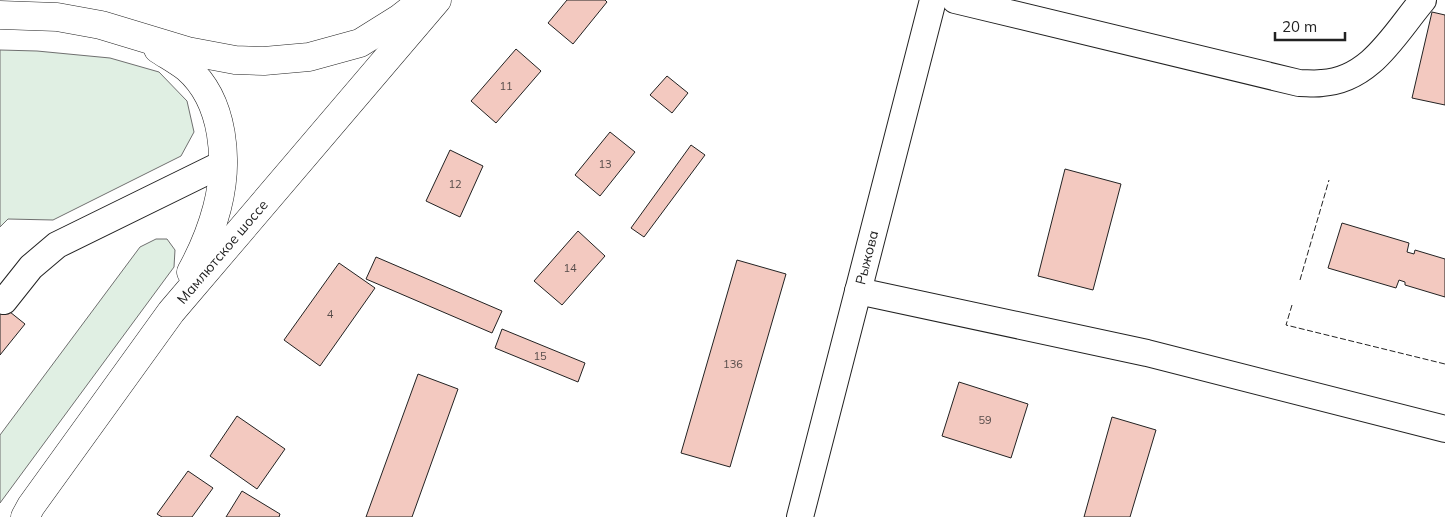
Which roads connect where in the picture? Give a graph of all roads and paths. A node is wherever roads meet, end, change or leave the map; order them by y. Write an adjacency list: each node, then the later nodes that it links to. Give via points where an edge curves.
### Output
1 (423, 0): 7 (highway, via 360,43 294,59 250,61 222,58)
2 (437, 0): 11 (highway, Мамлютское шоссе)
3 (933, 0): 9 (street, Рыжова)
4 (955, 0): 5 (street, via 1299,83 1324,83 1365,68)
5 (1423, 0)
6 (0, 15): 7 (highway, via 56,17)
7 (135, 35): 8 (highway, via 187,68 205,90 219,126)
8 (222, 164): 10 (street, via 57,245 31,267); 11 (highway, via 220,193 209,234)
9 (858, 290): 12 (street, via 1147,353); 14 (street, Рыжова)
10 (4, 300)
11 (171, 312): 13 (highway, Мамлютское шоссе)
12 (1445, 429)
13 (24, 513)
14 (800, 517)

